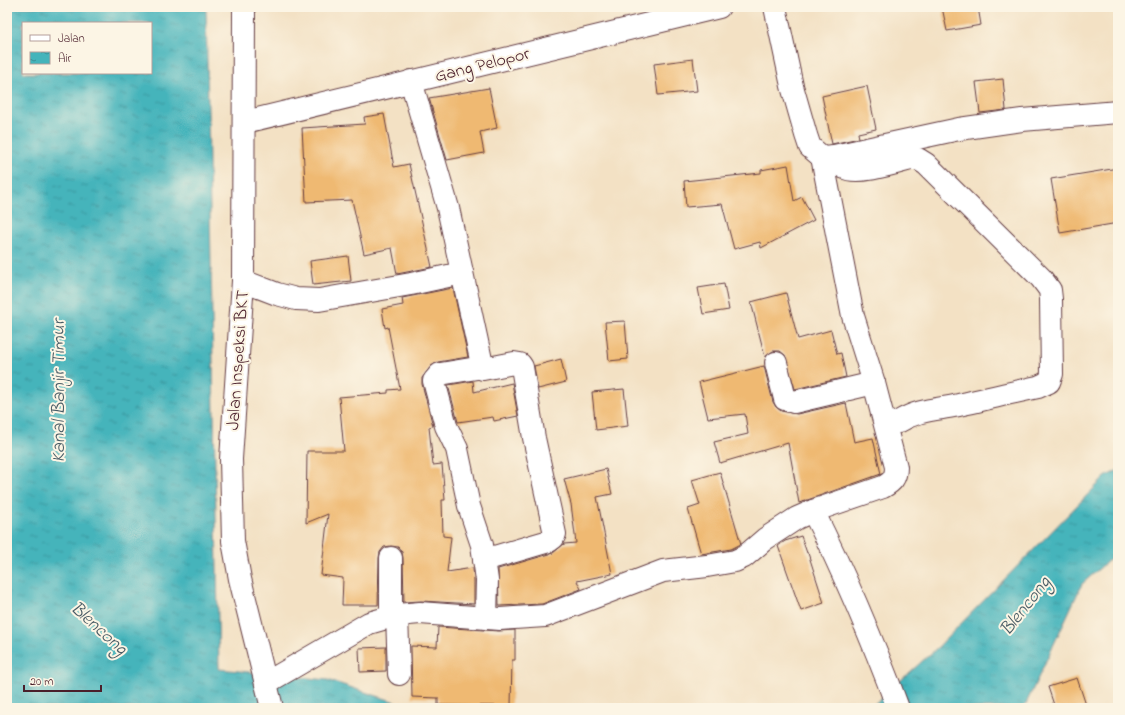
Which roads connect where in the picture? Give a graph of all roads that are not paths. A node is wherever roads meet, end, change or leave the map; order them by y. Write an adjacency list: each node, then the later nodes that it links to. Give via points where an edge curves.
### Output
1 (244, 7): 6 (street, Jalan Inspeksi BKT)
2 (718, 7): 4 (street, Gang Pelopor)
3 (775, 7): 7 (street, via 792,86 810,147)
4 (411, 81): 6 (street, Gang Pelopor); 8 (street, via 448,208)
5 (1118, 112): 7 (street, via 1022,120 959,129)
6 (245, 122): 9 (street, Jalan Inspeksi BKT)
7 (828, 157): 12 (street, via 853,316); 13 (street, via 846,169 858,170 911,159 922,161 1042,278 1050,290 1052,374 1049,382 1030,389 926,410)
8 (462, 273): 9 (street, via 319,300 277,294); 11 (street)
9 (243, 281): 20 (street, Jalan Inspeksi BKT, via 230,459 234,541 240,579)
10 (776, 363): 12 (street, via 785,399 789,401 794,402)
11 (482, 367): 16 (street, via 440,374 434,381 446,426 457,450); 16 (street, via 483,369 514,363 522,367 555,534 549,541)
12 (874, 383): 14 (street, via 896,475 892,482 883,487)
13 (898, 422)
14 (813, 511): 18 (street, via 785,525 744,557 735,561 663,571 545,616 518,619); 22 (street, via 840,564)
15 (391, 558): 17 (street)
16 (484, 560): 18 (street, via 487,580)
17 (394, 616): 18 (street, via 420,613); 19 (street); 20 (street, via 369,623)
18 (486, 618)
19 (399, 674)
20 (266, 683): 21 (street, Jalan Inspeksi BKT)
21 (272, 708)
22 (898, 708)

